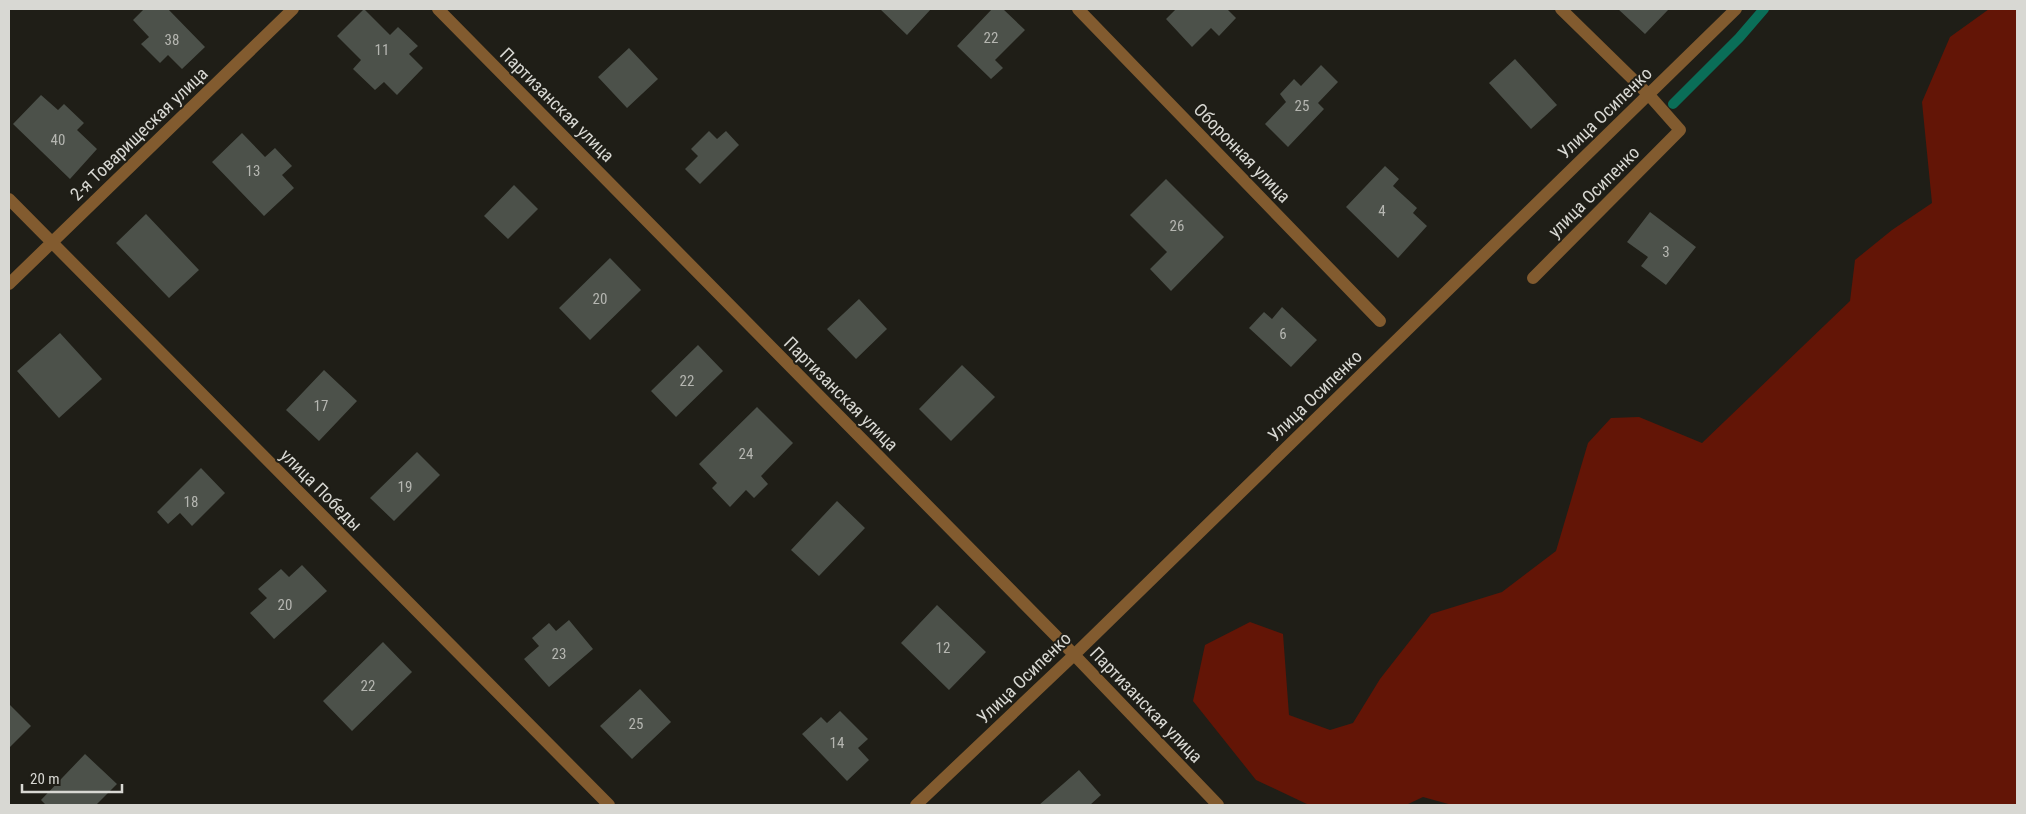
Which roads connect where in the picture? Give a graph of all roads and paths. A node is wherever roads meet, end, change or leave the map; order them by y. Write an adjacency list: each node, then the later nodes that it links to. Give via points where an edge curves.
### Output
1 (293, 9): 8 (street, 2-я Товарищеская улица)
2 (438, 9): 12 (street, Партизанская улица)
3 (1078, 9): 11 (street, Оборонная улица)
4 (1561, 9): 6 (street)
5 (1736, 9): 6 (street, Улица Осипенко)
6 (1649, 95): 9 (street, улица Осипенко, via 1680,130); 12 (street, Улица Осипенко)
7 (9, 199): 8 (street, улица Победы)
8 (51, 242): 10 (street, 2-я Товарищеская улица); 13 (street, улица Победы)
9 (1533, 278)
10 (9, 284)
11 (1380, 321)
12 (1074, 655): 14 (street, Улица Осипенко); 15 (street, Партизанская улица)
13 (609, 805)
14 (916, 805)
15 (1218, 805)

